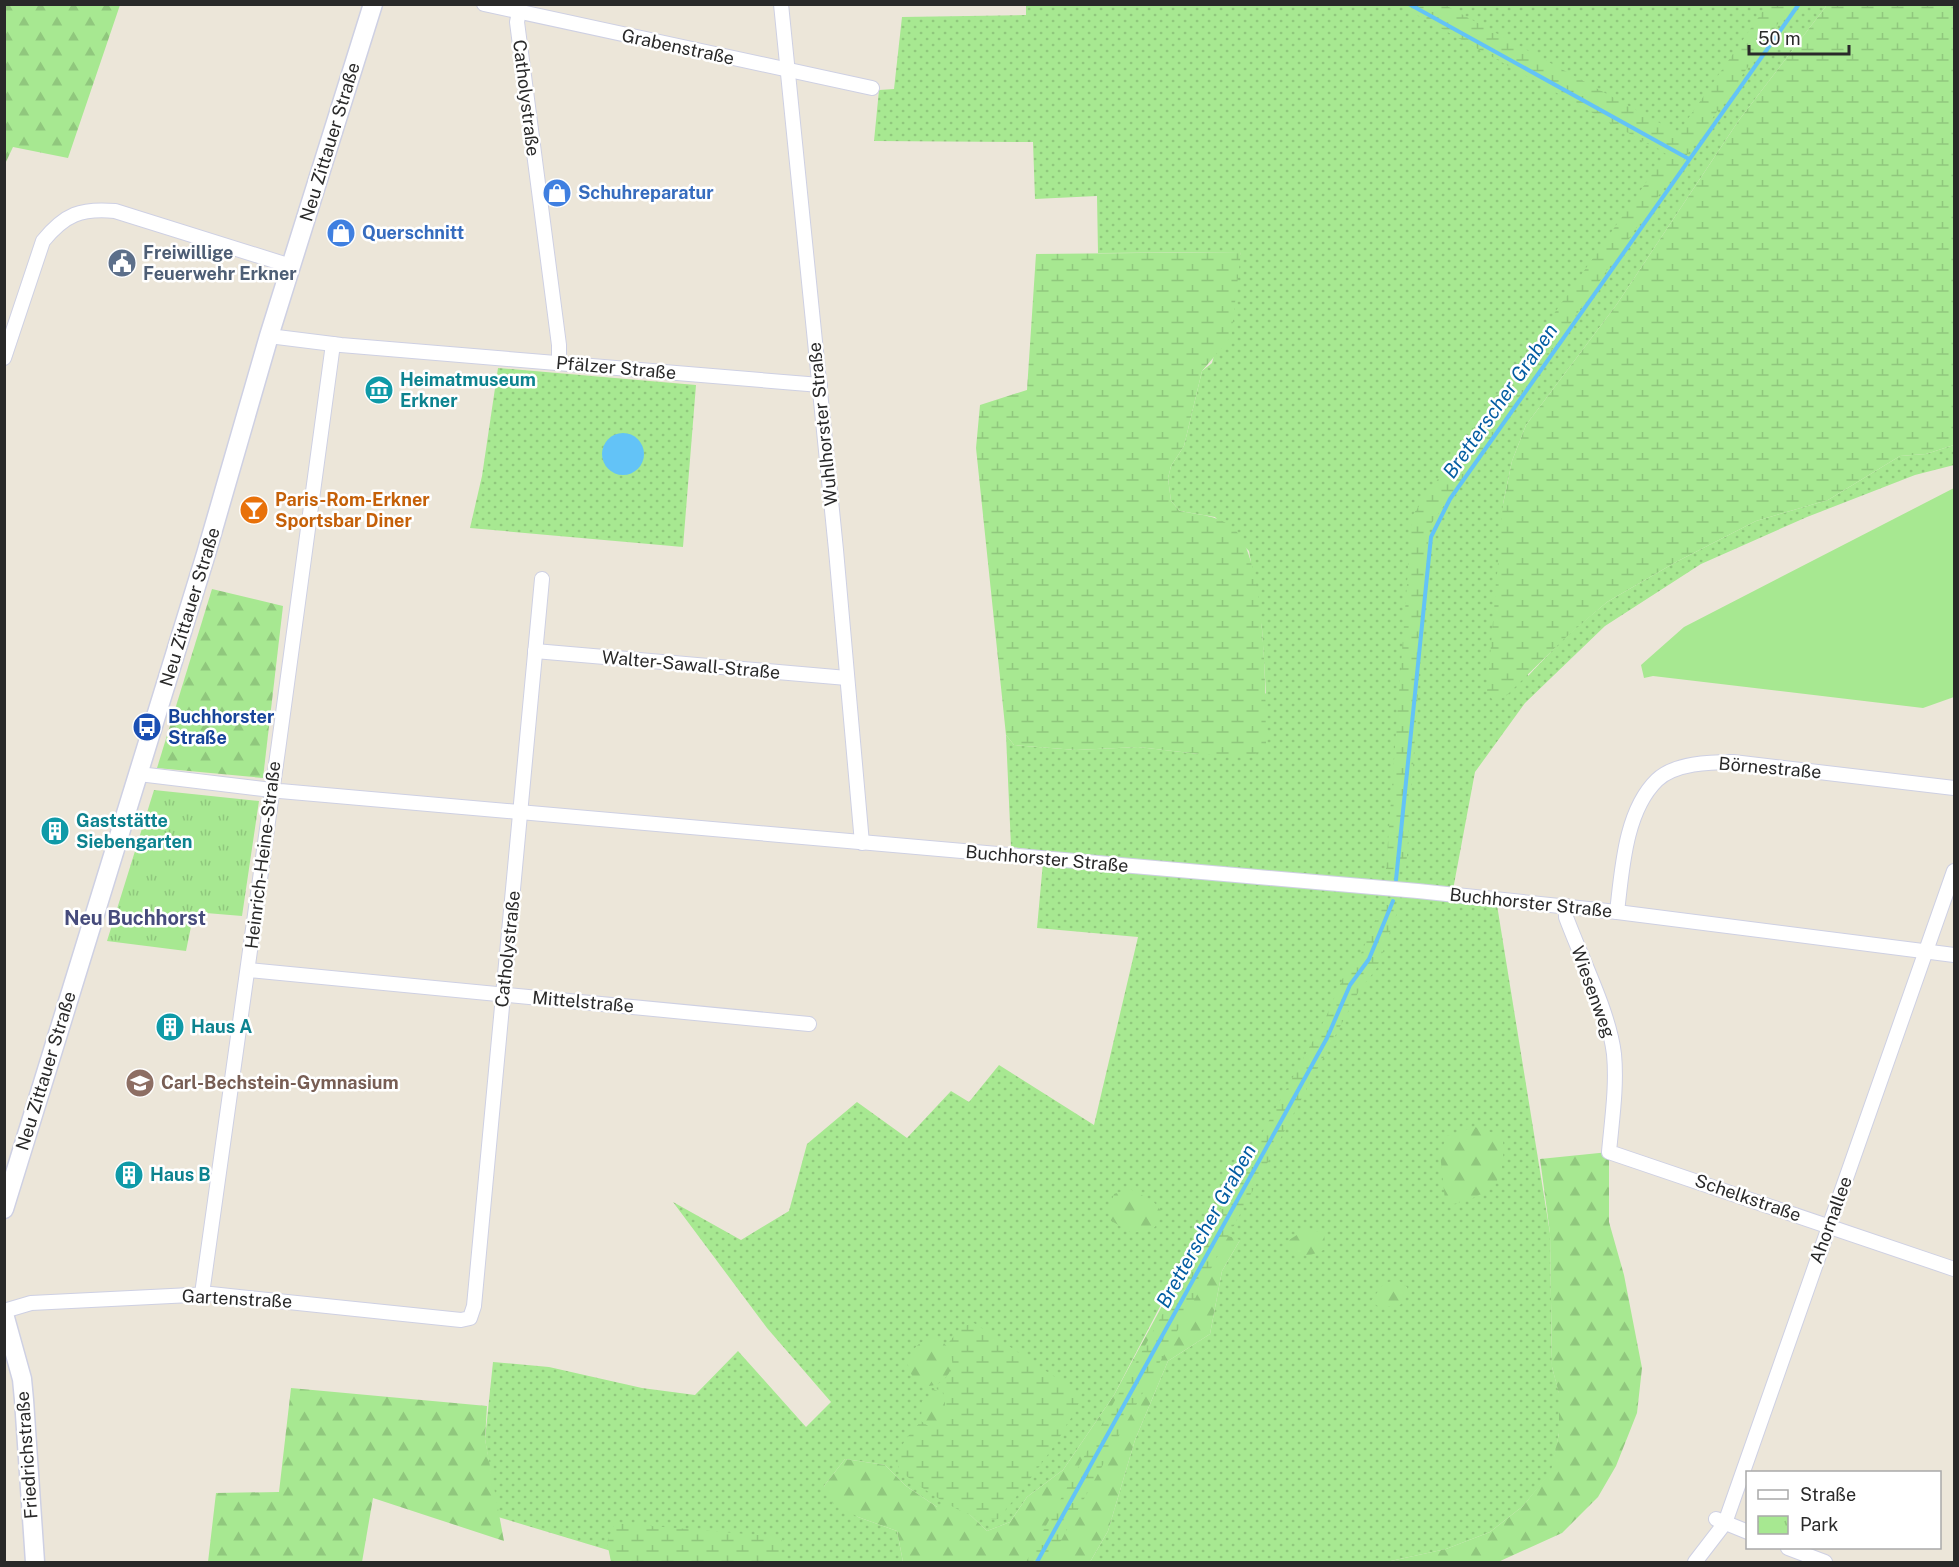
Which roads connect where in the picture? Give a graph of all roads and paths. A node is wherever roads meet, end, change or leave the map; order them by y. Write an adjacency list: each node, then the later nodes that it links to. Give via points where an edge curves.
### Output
1 (373, 4): 7 (main road, Neu Zittauer Straße)
2 (484, 4): 4 (street, Grabenstraße)
3 (781, 4): 5 (street, Wuhlhorster Straße)
4 (519, 12): 5 (street, Grabenstraße); 11 (street, Catholystraße, via 517,22 559,345)
5 (787, 70): 6 (street, Grabenstraße); 12 (street, Wuhlhorster Straße)
6 (872, 88)
7 (291, 266): 8 (main road, Neu Zittauer Straße); 10 (street, via 115,211 89,209 55,225 43,241)
8 (269, 336): 9 (street, Pfälzer Straße); 16 (main road, Neu Zittauer Straße)
9 (333, 344): 11 (street, Pfälzer Straße); 18 (street, Heinrich-Heine-Straße)
10 (4, 358)
11 (558, 363): 12 (street, Pfälzer Straße)
12 (820, 386): 15 (street, Wuhlhorster Straße)
13 (542, 579): 14 (street, Catholystraße)
14 (535, 651): 15 (street, Walter-Sawall-Straße); 19 (street, Catholystraße)
15 (847, 678): 20 (street, Wuhlhorster Straße)
16 (139, 774): 18 (street, Buchhorster Straße); 30 (main road, Neu Zittauer Straße)
17 (1954, 788): 23 (street, Börnestraße, via 1733,762 1680,768 1658,779 1634,820 1623,853)
18 (271, 790): 19 (street, Buchhorster Straße); 26 (street, Heinrich-Heine-Straße)
19 (521, 812): 20 (street, Buchhorster Straße); 27 (street, Catholystraße)
20 (862, 843): 22 (street, Buchhorster Straße)
21 (1954, 871): 24 (street, Ahornallee)
22 (1566, 906): 23 (street, Buchhorster Straße); 29 (street, Wiesenweg, via 1566,919 1609,1030 1614,1054)
23 (1617, 912): 24 (street, Buchhorster Straße)
24 (1924, 951): 25 (street, Buchhorster Straße); 31 (street, Ahornallee)
25 (1954, 955)
26 (249, 970): 27 (street, Mittelstraße); 33 (street, Heinrich-Heine-Straße)
27 (504, 995): 28 (street, Mittelstraße); 35 (street, Catholystraße)
28 (809, 1024)
29 (1609, 1152): 31 (street, Schelkstraße)
30 (4, 1209)
31 (1828, 1225): 32 (street, Schelkstraße); 36 (street, Ahornallee)
32 (1954, 1269)
33 (202, 1294): 34 (street, Gartenstraße, via 31,1303); 35 (street, Gartenstraße)
34 (4, 1313): 39 (main road, Friedrichstraße, via 22,1379)
35 (470, 1318)
36 (1720, 1521): 37 (street); 40 (street, Ahornallee)
37 (1746, 1531)
38 (1791, 1549): 41 (street)
39 (35, 1563)
40 (1695, 1563)
41 (1826, 1563)

